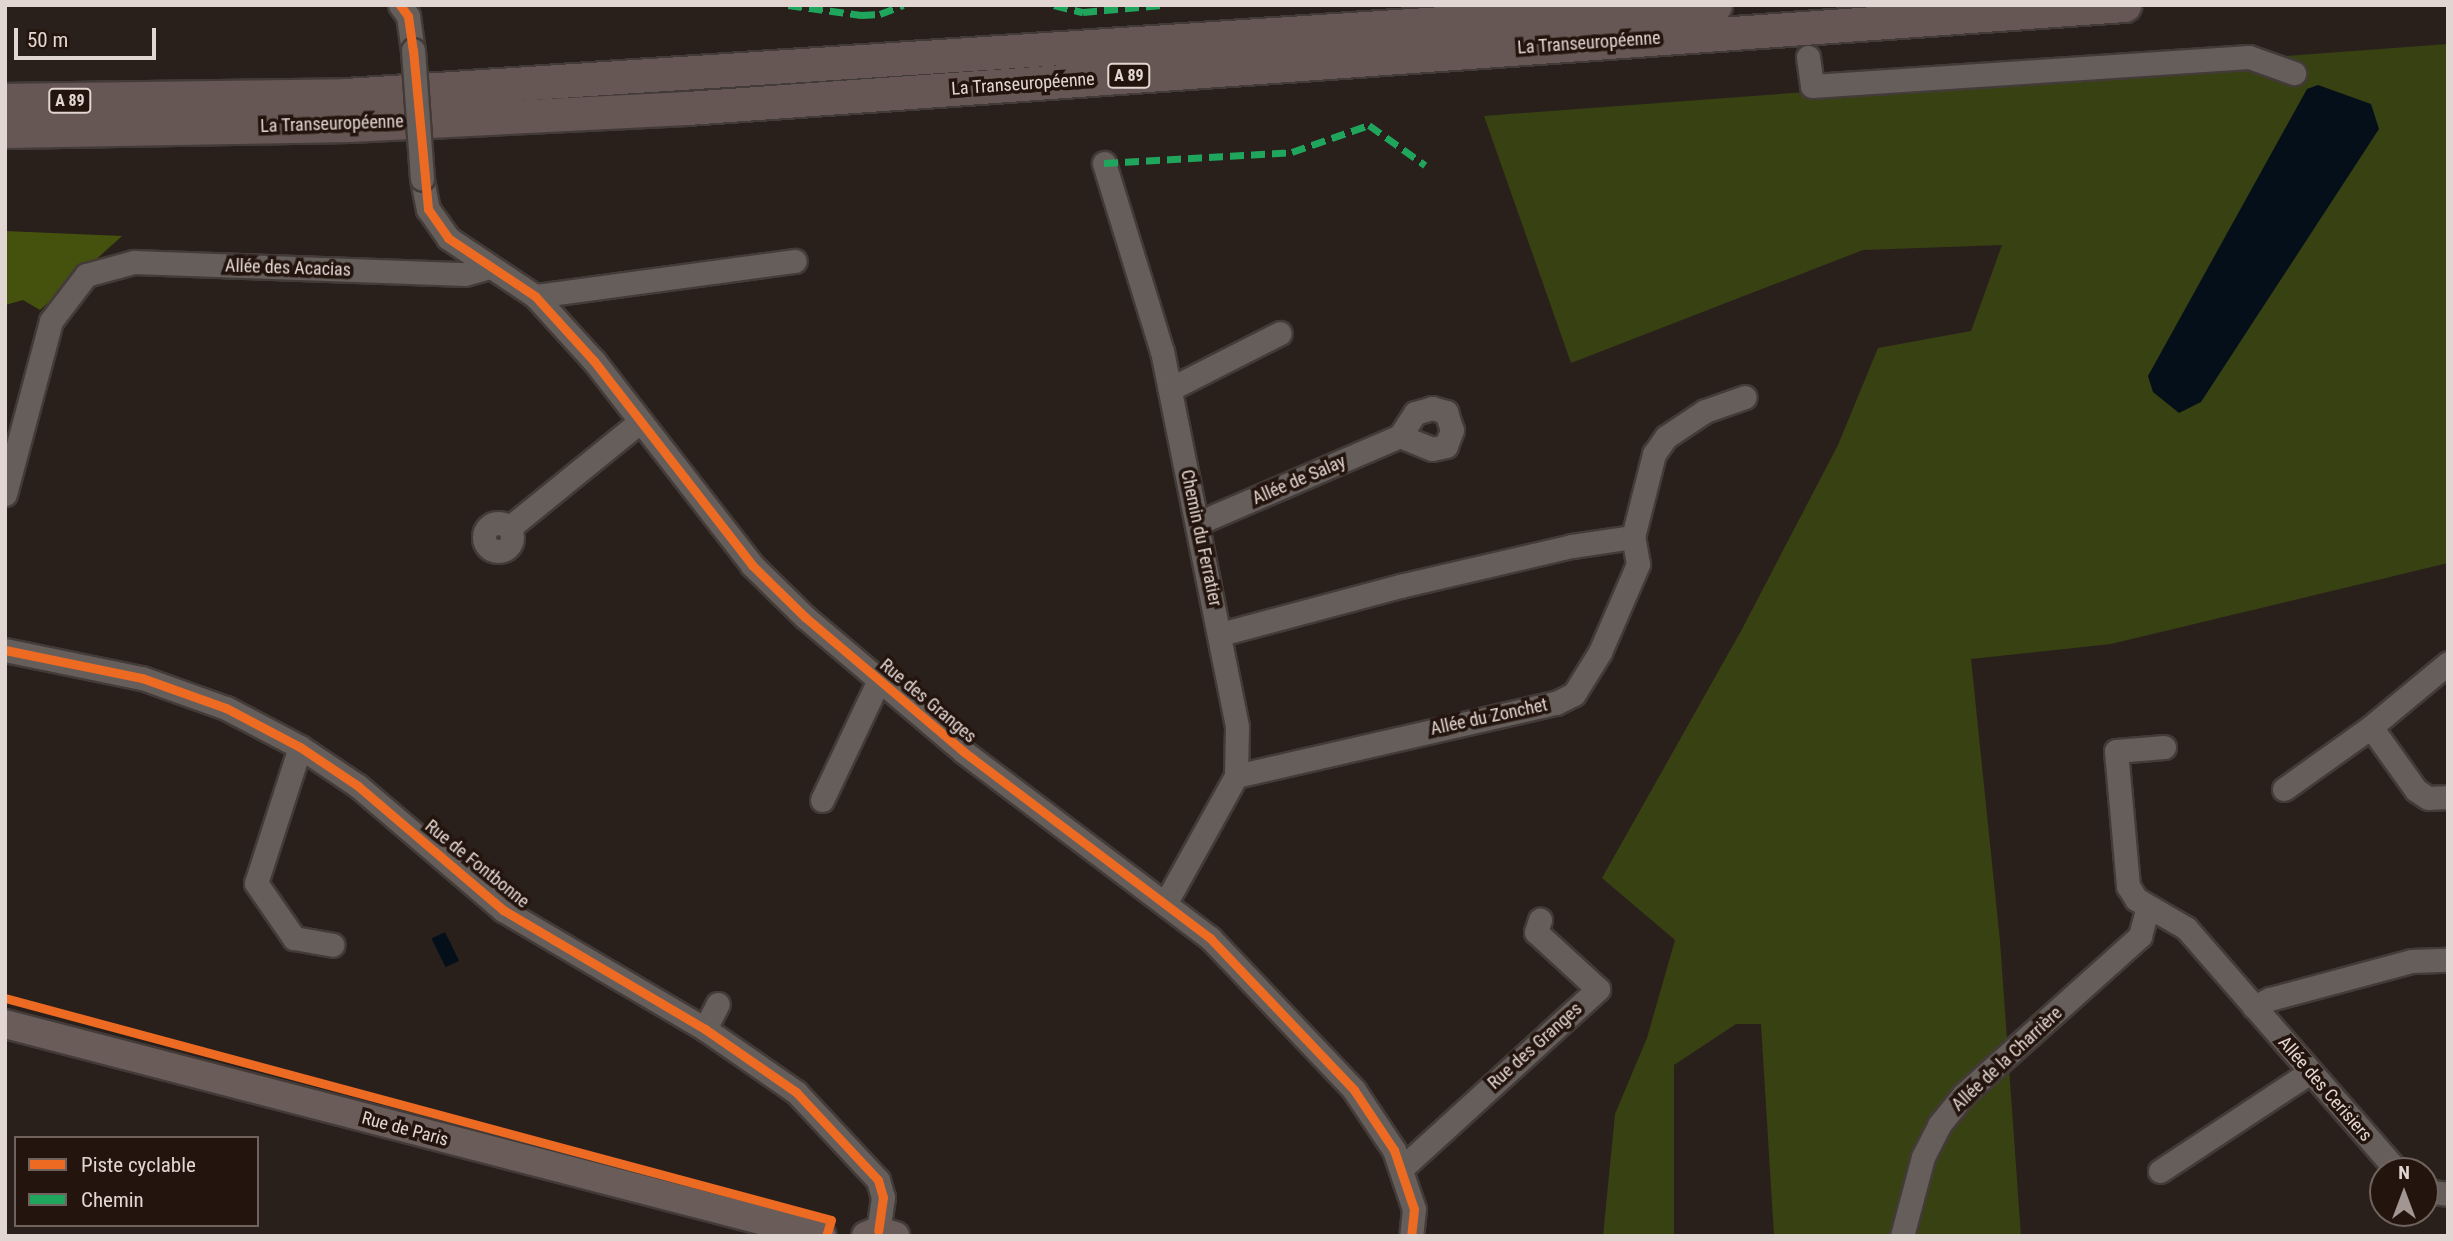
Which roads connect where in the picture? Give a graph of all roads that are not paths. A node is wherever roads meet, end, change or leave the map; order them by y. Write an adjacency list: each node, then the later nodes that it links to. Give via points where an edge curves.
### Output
1 (400, 5): 10 (street, Rue des Granges, bridge, via 408,16 413,50 428,209 448,238)
2 (1715, 5): 6 (highway, La Transeuropéenne / A 89, via 346,95)
3 (2124, 5): 7 (highway, La Transeuropéenne / A 89, via 687,108 350,125)
4 (1808, 57): 5 (street, via 1811,86 2249,57)
5 (2294, 73)
6 (5, 100)
7 (5, 131)
8 (1104, 163): 13 (street, Chemin du Ferratier)
9 (794, 261): 11 (street)
10 (490, 267): 11 (street, Rue des Granges); 17 (street, Allée des Acacias, via 465,274 134,262 86,275 51,321)
11 (535, 296): 15 (street, Rue des Granges, via 594,362)
12 (1280, 333): 13 (street)
13 (1170, 389): 18 (street, Chemin du Ferratier)
14 (1745, 397): 20 (street, Allée du Zonchet, via 1705,411 1666,437 1654,454)
15 (638, 424): 19 (street); 24 (street, Rue des Granges, via 752,565)
16 (1400, 436): 18 (street, Allée de Salay)
17 (5, 494)
18 (1198, 523): 21 (street, Chemin du Ferratier)
19 (509, 528)
20 (1633, 537): 21 (street, via 1572,546 1413,583); 28 (street, Allée du Zonchet, via 1638,564 1600,652 1574,695 1556,703)
21 (1221, 634): 28 (street, Chemin du Ferratier, via 1237,727)
22 (5, 650): 26 (street, Rue de Fontbonne, via 142,678 226,708)
23 (2448, 663): 25 (street)
24 (879, 680): 31 (street); 32 (street, Rue des Granges, via 964,752)
25 (2374, 733): 29 (street); 30 (street, via 2416,790 2428,798)
26 (300, 747): 35 (street, via 256,883 294,938); 40 (street, Rue de Fontbonne, via 358,786 503,910)
27 (2164, 747): 33 (street, Allée des Cerisiers, via 2116,751 2128,886)
28 (1236, 776): 32 (street, Chemin du Ferratier)
29 (2284, 789)
30 (2448, 797)
31 (822, 800)
32 (1165, 904): 43 (street, Rue des Granges, via 1210,938 1354,1090 1394,1150)
33 (2148, 907): 38 (street, Allée des Cerisiers, via 2186,928); 48 (street, Allée de la Charrière, via 2140,936 1963,1096 1939,1125 1923,1157)
34 (1540, 920): 43 (street, Rue des Granges, via 1536,932 1598,989)
35 (332, 945)
36 (2446, 960): 38 (street, via 2412,961)
37 (718, 1004): 40 (street)
38 (2254, 1007): 41 (street, Allée des Cerisiers)
39 (5, 1024): 46 (main road, Rue de Paris)
40 (705, 1029): 45 (street, Rue de Fontbonne, via 796,1092 866,1166 883,1197)
41 (2310, 1072): 42 (street, Allée des Cerisiers); 44 (street)
42 (2385, 1157)
43 (1401, 1169): 47 (street, Rue des Granges, via 1414,1209)
44 (2160, 1171)
45 (880, 1234)
46 (812, 1235)
47 (1411, 1236)
48 (1902, 1236)

